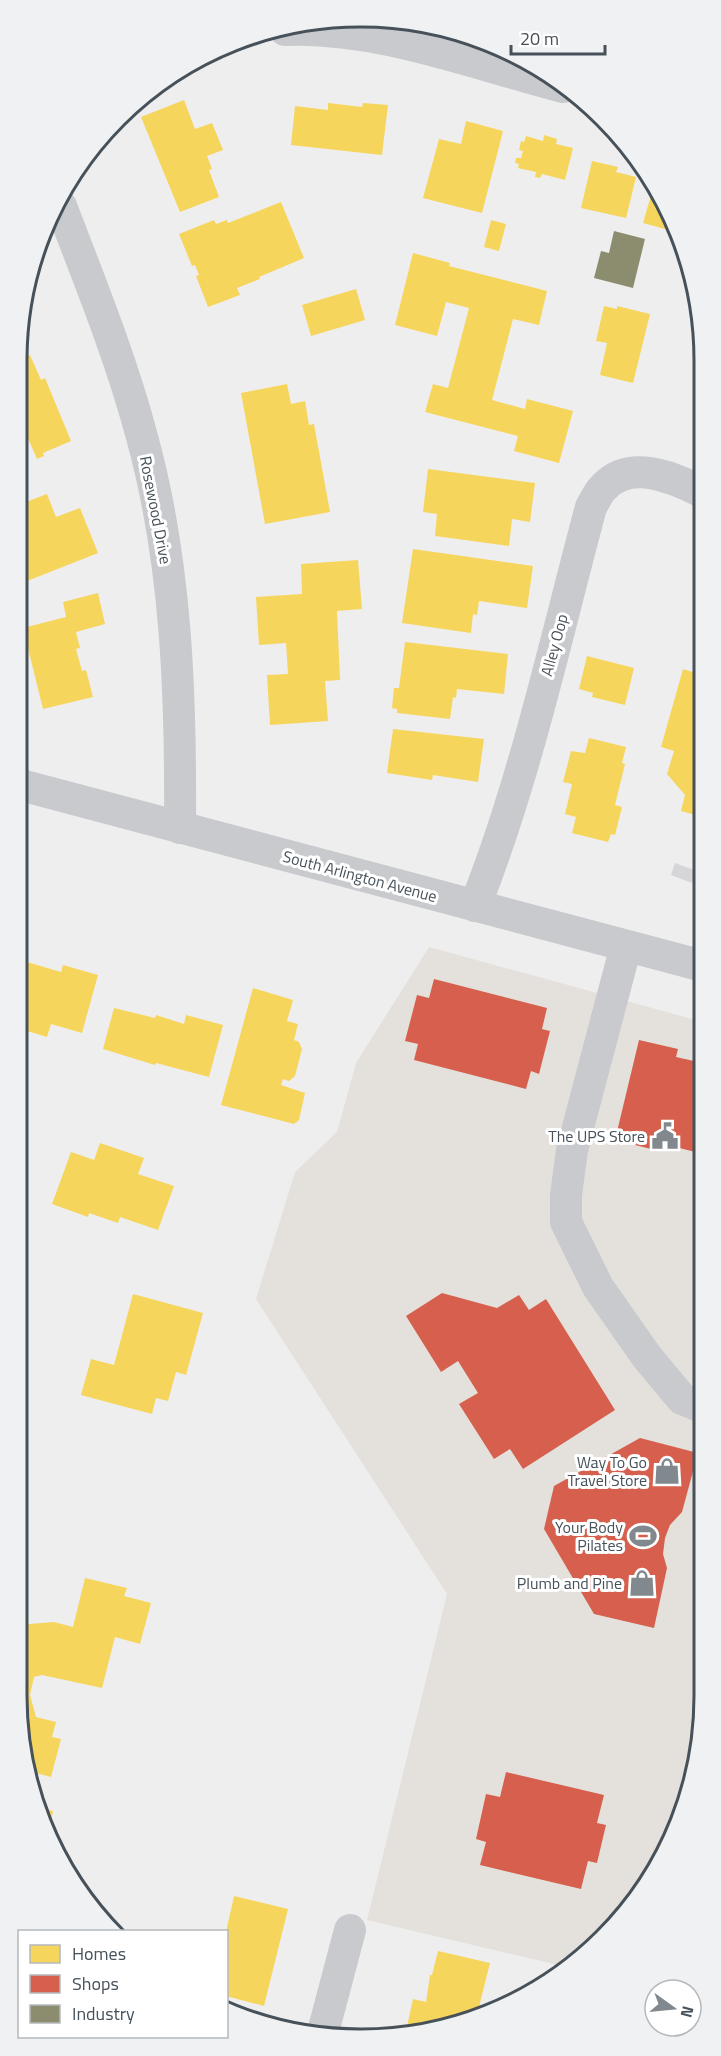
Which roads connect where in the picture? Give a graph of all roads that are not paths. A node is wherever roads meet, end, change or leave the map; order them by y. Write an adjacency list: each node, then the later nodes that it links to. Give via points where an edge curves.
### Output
1 (321, 30): 2 (street)
2 (488, 56): 3 (street)
3 (528, 72)
4 (63, 210): 7 (street, Rosewood Drive, via 115,347 161,521 175,637)
5 (694, 489): 8 (street, Alley Oop, via 645,472 621,475 603,487 591,507 517,791)
6 (27, 787): 7 (street, South Arlington Avenue)
7 (180, 828): 8 (street, South Arlington Avenue)
8 (475, 906): 9 (street, South Arlington Avenue)
9 (626, 946): 10 (street, South Arlington Avenue); 11 (street, via 572,1150 566,1222 598,1287 647,1357 682,1399)
10 (694, 964)
11 (694, 1404)
12 (350, 1930): 13 (street)
13 (324, 2027)

